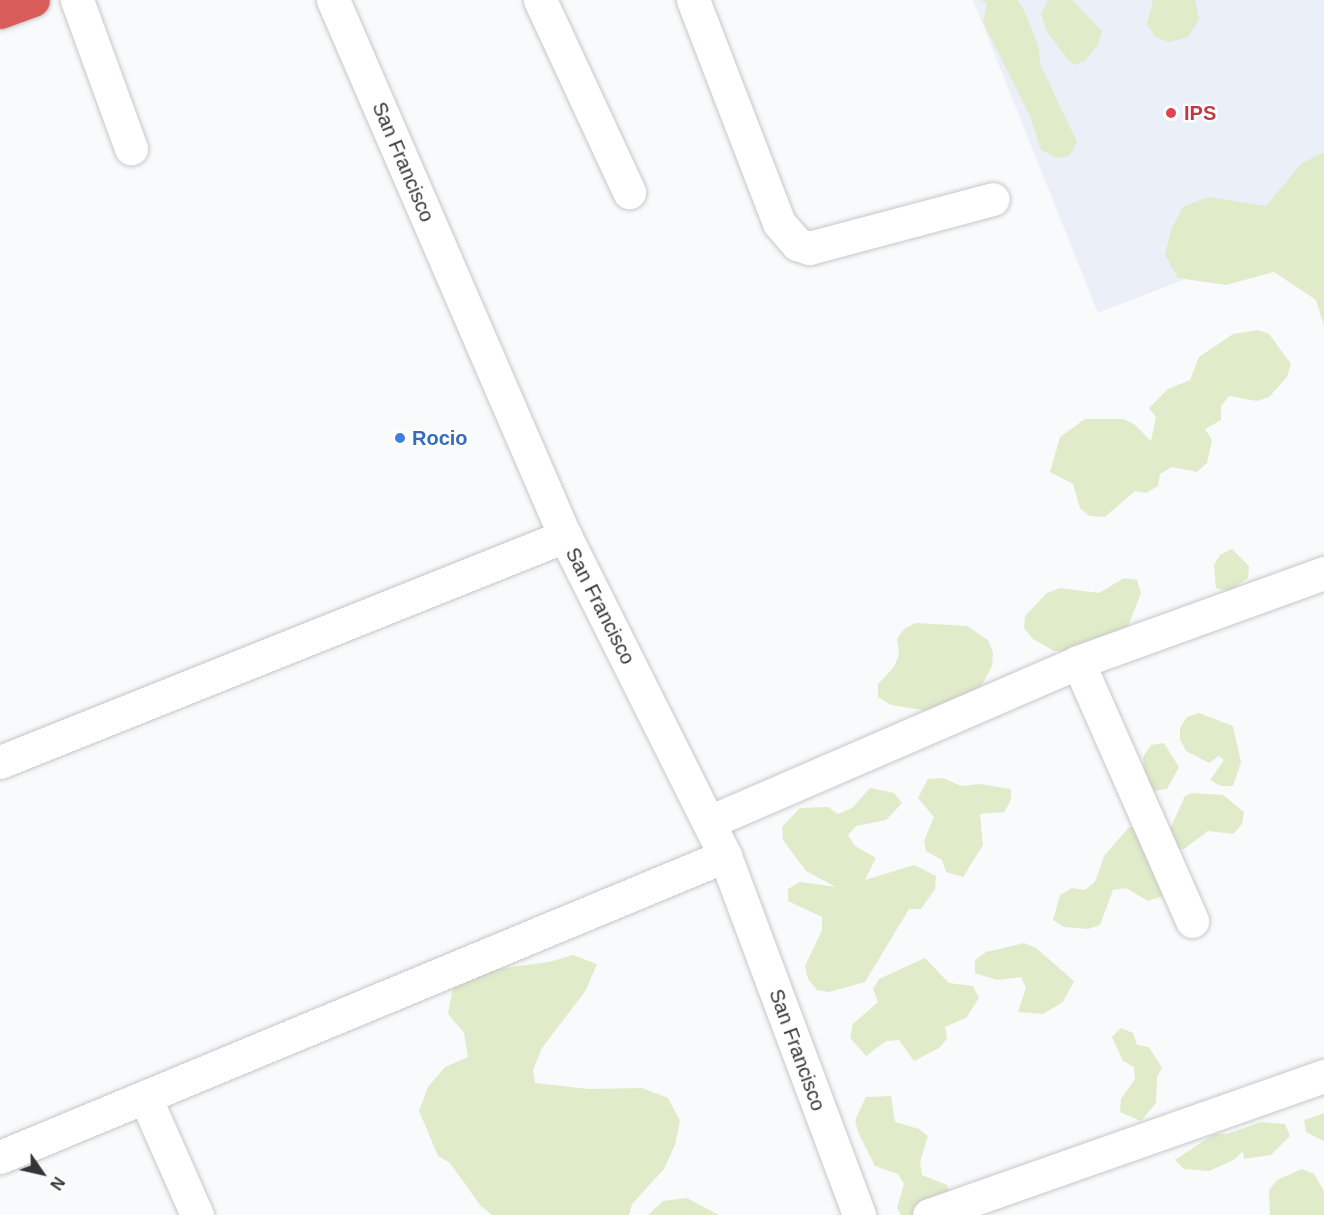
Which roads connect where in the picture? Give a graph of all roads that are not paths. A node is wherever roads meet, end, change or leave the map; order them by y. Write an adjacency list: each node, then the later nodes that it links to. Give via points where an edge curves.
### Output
1 (33, 0): 6 (highway)
2 (77, 0): 7 (street)
3 (333, 0): 10 (street, San Francisco)
4 (540, 0): 8 (street)
5 (693, 0): 9 (street, via 778,223 797,244 809,248)
6 (0, 12)
7 (131, 148)
8 (629, 192)
9 (993, 199)
10 (565, 536): 13 (street); 14 (street, San Francisco)
11 (1324, 573): 12 (street)
12 (1078, 662): 14 (street); 16 (street)
13 (0, 762)
14 (709, 822): 15 (street, San Francisco)
15 (725, 856): 18 (street); 21 (street, San Francisco)
16 (1192, 921)
17 (1324, 1076): 22 (street)
18 (145, 1097): 19 (street); 20 (street)
19 (0, 1157)
20 (197, 1215)
21 (859, 1215)
22 (929, 1215)

